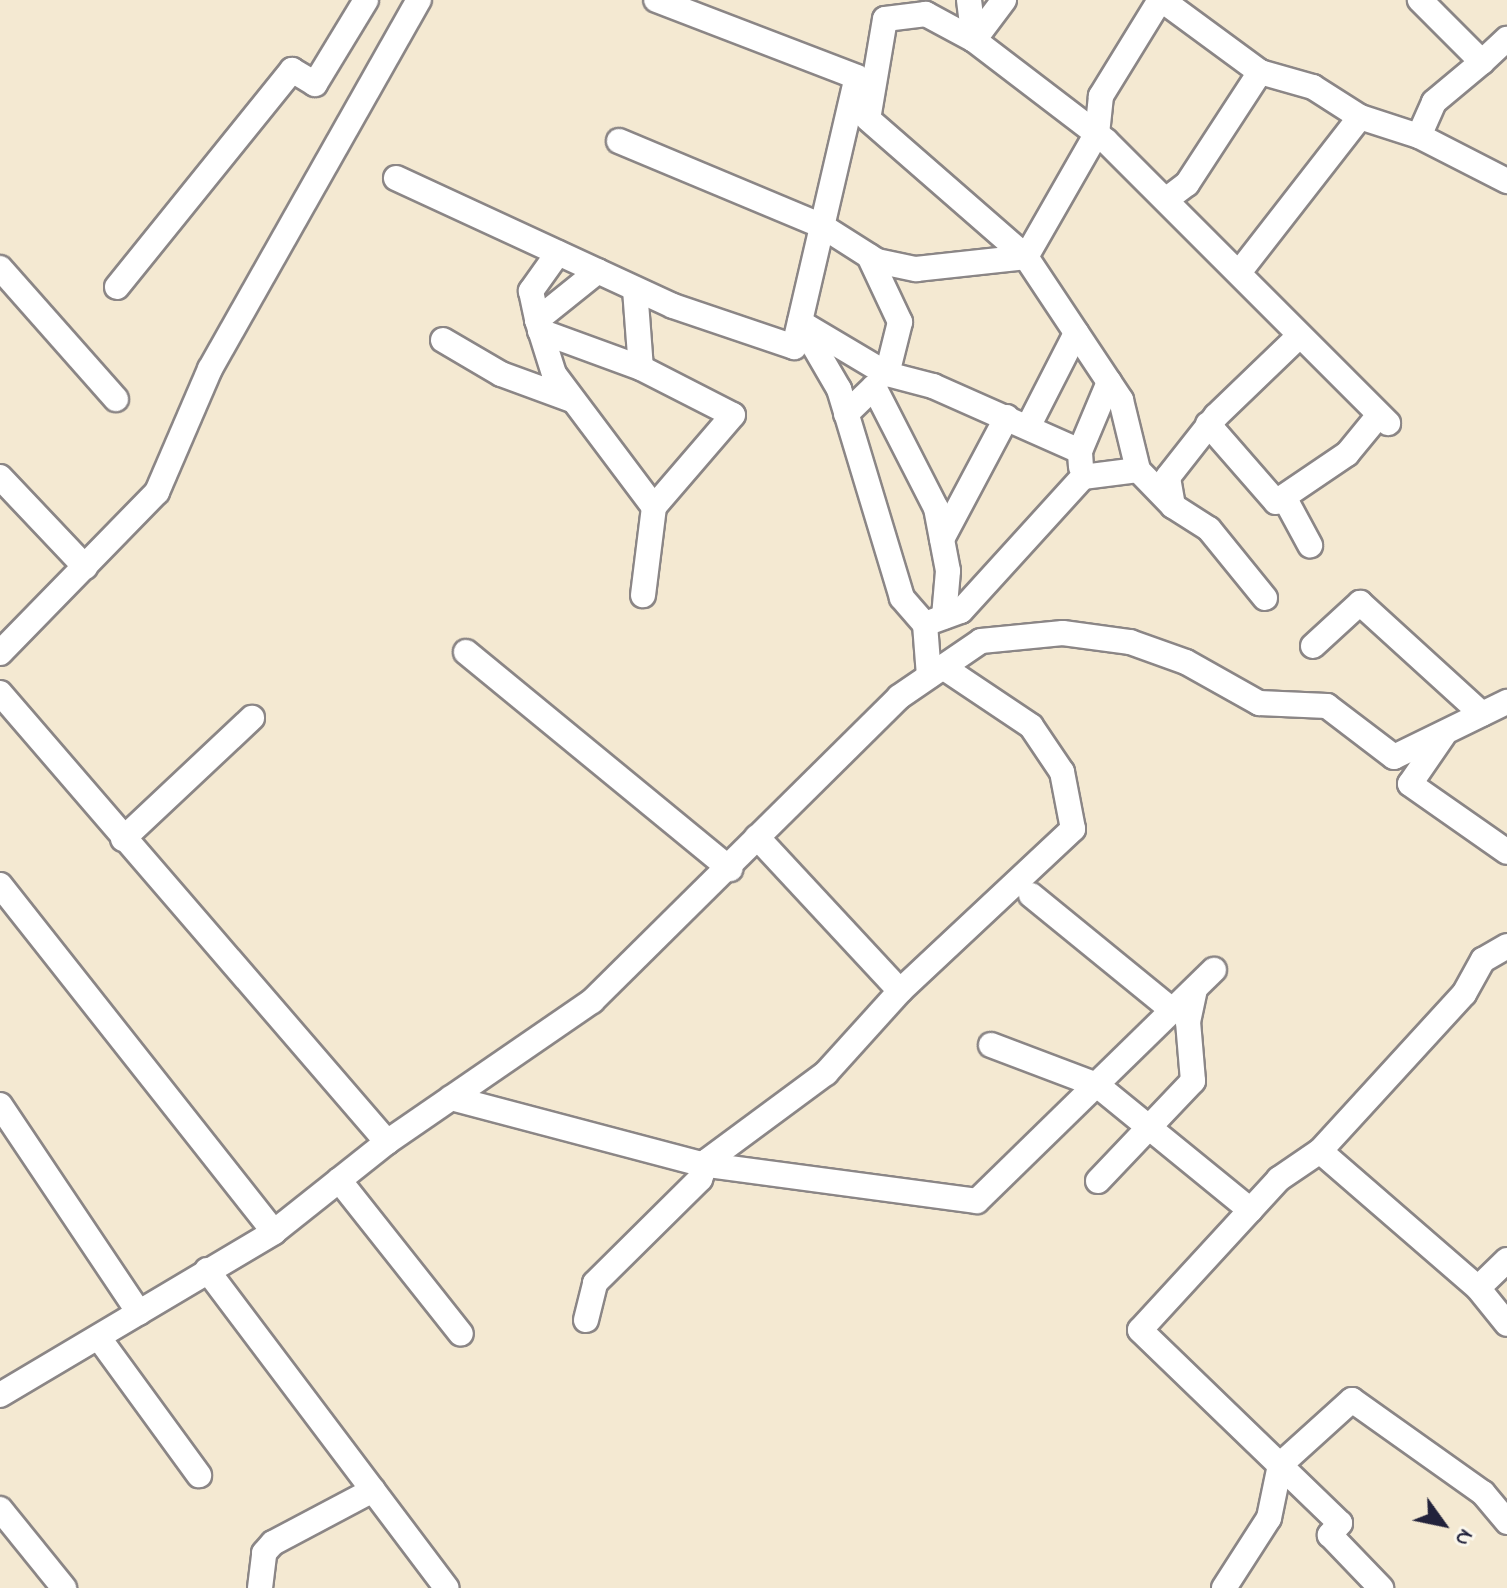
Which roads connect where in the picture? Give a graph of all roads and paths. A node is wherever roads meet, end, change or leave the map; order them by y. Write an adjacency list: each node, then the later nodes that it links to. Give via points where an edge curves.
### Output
1 (366, 0): 26 (street, via 315,84 292,70)
2 (656, 0): 19 (street, via 857,77)
3 (969, 0): 9 (street)
4 (1004, 0): 9 (street)
5 (1161, 0): 11 (street); 13 (street, via 1101,96)
6 (1420, 0): 10 (street)
7 (414, 2): 50 (street, via 210,369 157,492)
8 (1507, 39): 10 (street)
9 (974, 40): 13 (street); 22 (street, via 926,14 885,19 868,119)
10 (1482, 62): 14 (street, via 1434,102)
11 (1260, 72): 12 (street, via 1313,87); 18 (street, via 1187,184)
12 (1360, 117): 14 (street); 24 (street)
13 (1097, 133): 18 (street); 22 (street)
14 (1419, 136): 17 (street)
15 (619, 141): 19 (street)
16 (396, 178): 20 (street)
17 (1507, 181)
18 (1167, 199): 24 (street)
19 (822, 226): 21 (street); 28 (street)
20 (558, 253): 25 (street); 29 (street, via 531,291)
21 (869, 256): 22 (street, via 916,269); 34 (street, via 900,322)
22 (1026, 257): 30 (street)
23 (0, 268): 36 (street)
24 (1241, 270): 31 (street)
25 (598, 271): 27 (street); 29 (street)
26 (117, 287)
27 (635, 289): 28 (street, via 794,347); 33 (street)
28 (800, 322): 34 (street); 38 (street)
29 (538, 325): 33 (street); 37 (street)
30 (1076, 333): 35 (street); 39 (street)
31 (1299, 336): 40 (street); 45 (street, via 1384,419 1347,454)
32 (443, 340): 37 (street, via 501,374)
33 (641, 368): 47 (street, via 733,415)
34 (887, 374): 39 (street)
35 (1109, 382): 41 (street); 42 (street)
36 (116, 399)
37 (572, 400): 47 (street)
38 (846, 414): 48 (street, via 874,387 936,508); 53 (street, via 902,598)
39 (1018, 422): 41 (street); 48 (street)
40 (1208, 424): 45 (street, via 1276,502); 46 (street, via 1168,477)
41 (1080, 451): 44 (street)
42 (1138, 470): 44 (street); 46 (street)
43 (0, 477): 50 (street)
44 (1083, 477): 53 (street, via 1032,540 961,611)
45 (1284, 497): 49 (street)
46 (1173, 506): 52 (street, via 1209,529)
47 (654, 507): 51 (street)
48 (942, 539): 53 (street)
49 (1310, 545)
50 (85, 567): 56 (street)
51 (643, 595)
52 (1265, 598)
53 (935, 621): 57 (street)
54 (1313, 646): 60 (street, via 1360,603)
55 (466, 652): 66 (street)
56 (0, 653)
57 (936, 672): 62 (street, via 981,641 1063,633 1130,642 1186,662 1259,703 1327,706 1385,755 1407,754); 63 (street, via 793,795); 72 (street, via 1031,726 1062,772 1073,829)
58 (0, 693): 64 (street)
59 (1507, 702): 60 (street)
60 (1482, 714): 62 (street)
61 (252, 718): 64 (street)
62 (1445, 734): 65 (street, via 1410,784)
63 (757, 837): 66 (street); 72 (street)
64 (123, 839): 79 (street)
65 (1507, 852)
66 (730, 869): 76 (street, via 592,1001)
67 (0, 885): 85 (street)
68 (1031, 895): 73 (street)
69 (1507, 946): 80 (street, via 1483,960 1464,994)
70 (1214, 970): 71 (street)
71 (1195, 989): 73 (street); 78 (street, via 1188,1022 1193,1081)
72 (900, 991): 81 (street, via 826,1073)
73 (1173, 1011): 75 (street)
74 (991, 1045): 75 (street)
75 (1097, 1085): 78 (street); 81 (street, via 977,1201)
76 (451, 1098): 79 (street); 81 (street)
77 (0, 1105): 89 (street)
78 (1151, 1129): 83 (street); 84 (street)
79 (387, 1142): 82 (street)
80 (1320, 1151): 84 (street, via 1279,1179); 88 (street)
81 (705, 1165): 90 (street, via 700,1179 595,1283)
82 (339, 1180): 85 (street); 92 (street)
83 (1098, 1181)
84 (1250, 1210): 95 (street, via 1140,1330)
85 (274, 1232): 87 (street)
86 (1507, 1260): 88 (street)
87 (207, 1270): 89 (street); 97 (street)
88 (1478, 1288): 91 (street)
89 (139, 1313): 93 (street)
90 (586, 1320)
91 (1507, 1324)
92 (461, 1334)
93 (99, 1338): 94 (street); 96 (street)
94 (0, 1395)
95 (1280, 1465): 99 (street, via 1352,1400 1483,1493); 103 (street, via 1269,1518); 104 (street, via 1340,1523 1330,1535)
96 (199, 1475)
97 (373, 1490): 101 (street, via 273,1543 264,1553); 102 (street)
98 (0, 1509): 100 (street)
99 (1507, 1522)
100 (64, 1588)
101 (260, 1588)
102 (447, 1588)
103 (1224, 1588)
104 (1381, 1588)

